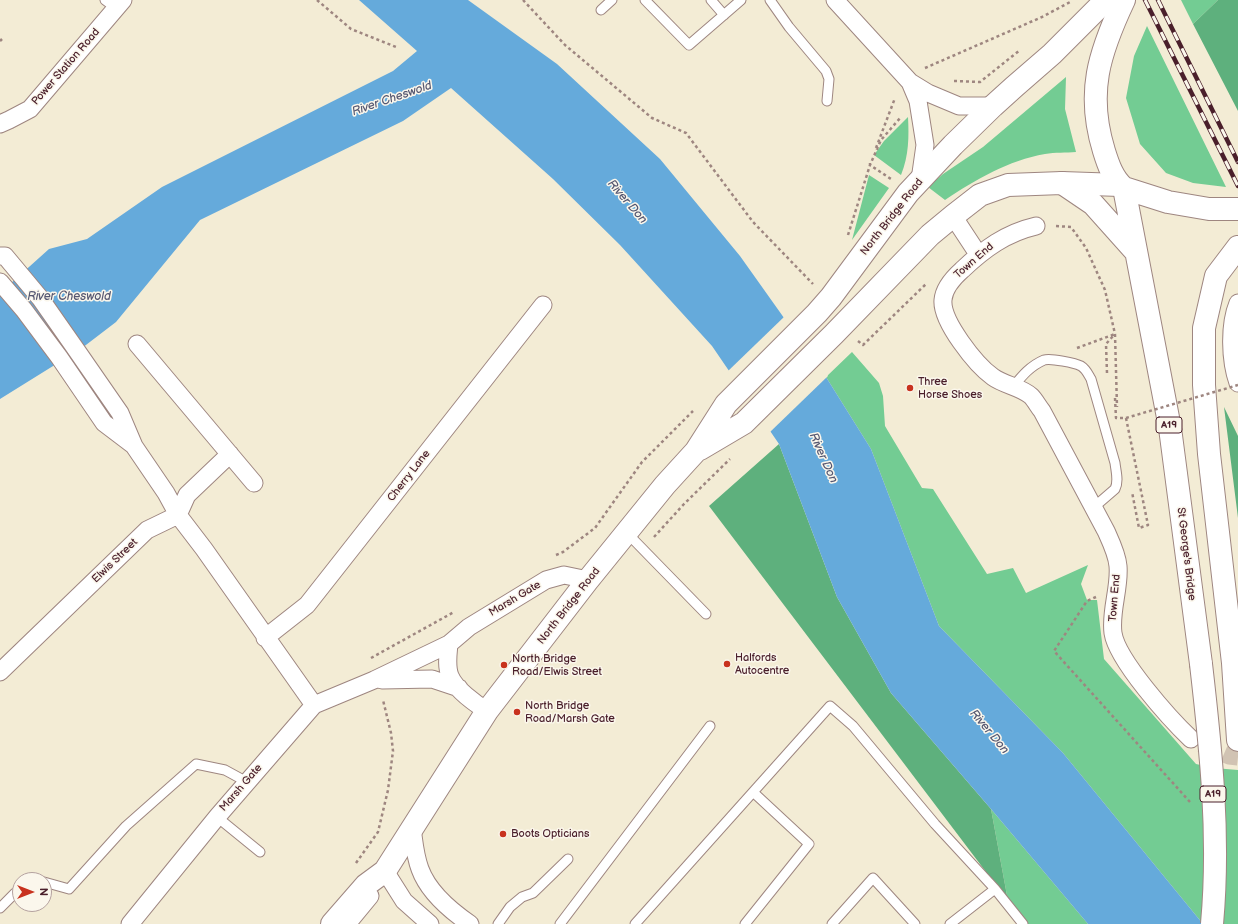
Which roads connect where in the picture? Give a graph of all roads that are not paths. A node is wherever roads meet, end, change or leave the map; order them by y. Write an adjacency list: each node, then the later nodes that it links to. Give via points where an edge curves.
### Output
1 (612, 0): 10 (lane)
2 (646, 0): 11 (lane, via 689,45)
3 (711, 0): 11 (lane)
4 (741, 0): 11 (lane)
5 (770, 0): 13 (lane, via 826,71 829,78)
6 (1106, 0): 14 (main road, North Bridge Road, via 1052,54)
7 (1124, 0): 18 (main road, via 1102,52 1096,79 1095,115 1108,165)
8 (840, 2): 12 (street)
9 (115, 3): 15 (street, Power Station Road, via 30,109)
10 (601, 10)
11 (724, 15)
12 (910, 82): 14 (street, via 959,106); 16 (street, via 918,101 925,145)
13 (828, 101)
14 (993, 106): 16 (main road, North Bridge Road)
15 (0, 124)
16 (920, 180): 33 (main road, North Bridge Road, via 818,313 726,404)
17 (1062, 183): 18 (main road, North Bridge Road); 20 (main road, North Bridge Road, via 1008,185 980,195); 23 (main road, via 1093,204)
18 (1122, 186): 19 (main road, North Bridge Road, via 1168,202 1209,209); 23 (main road, St George's Bridge / A19)
19 (1238, 209)
20 (952, 216): 24 (street); 33 (main road, North Bridge Road, via 930,235 844,336 744,423)
21 (1036, 226): 24 (street, Town End, via 1011,234)
22 (1238, 247): 50 (main road, via 1216,276 1204,328 1204,385 1209,454 1233,663)
23 (1135, 251): 75 (main road, St George's Bridge / A19, bridge, via 1170,428 1208,725 1216,850)
24 (978, 254): 31 (street, Town End, via 950,283 943,306 965,348 994,378)
25 (2, 256): 32 (street, via 40,298 120,413)
26 (0, 282): 32 (street, via 50,345 104,423)
27 (1238, 303): 30 (street, via 1233,320 1232,345)
28 (543, 305): 41 (street, Cherry Lane, via 307,605)
29 (137, 344): 34 (street)
30 (1238, 384)
31 (1013, 387): 36 (street, Town End, via 1031,396 1042,411); 36 (lane, via 1025,372 1045,360 1065,361 1086,371 1091,379 1117,477 1115,489)
32 (134, 446): 37 (street, via 166,493)
33 (696, 451): 38 (main road, North Bridge Road)
34 (230, 454): 35 (street); 37 (street, via 187,495)
35 (254, 483)
36 (1094, 508): 49 (street, Town End, via 1114,549 1118,566 1113,634 1120,652 1155,700)
37 (178, 516): 41 (street, via 204,549); 43 (street, Elwis Street, via 147,530)
38 (626, 532): 39 (main road, North Bridge Road); 40 (lane)
39 (588, 580): 42 (street, Marsh Gate, via 564,575 546,580 469,627); 47 (main road, North Bridge Road)
40 (706, 614)
41 (265, 638): 46 (street)
42 (449, 644): 44 (street, Marsh Gate); 45 (street, Marsh Gate, via 447,661 450,677)
43 (0, 672)
44 (374, 680): 45 (street, Marsh Gate, via 432,679); 46 (street, Marsh Gate)
45 (459, 688): 47 (street, Marsh Gate)
46 (314, 706): 51 (street, Marsh Gate)
47 (487, 711): 54 (main road, North Bridge Road)
48 (710, 726): 68 (lane)
49 (1191, 739)
50 (1238, 740)
51 (247, 782): 53 (street, Marsh Gate); 58 (lane, via 225,770 196,764 126,826 69,889)
52 (754, 792): 59 (lane, via 830,706 853,726 935,824); 69 (lane); 70 (lane, via 809,844)
53 (217, 817): 55 (lane); 62 (street, Marsh Gate)
54 (412, 828): 57 (main road, North Bridge Road); 66 (street, via 420,868 426,880 442,901)
55 (260, 852)
56 (568, 859): 67 (lane, via 533,893 510,907)
57 (385, 871): 63 (main road, North Bridge Road, via 366,885); 64 (street, North Bridge Road, via 375,890); 65 (street, via 404,902)
58 (52, 884)
59 (995, 889): 73 (lane); 74 (lane)
60 (12, 896): 61 (lane)
61 (0, 908)
62 (130, 924)
63 (332, 924)
64 (347, 924)
65 (430, 924)
66 (469, 924)
67 (498, 924)
68 (560, 924)
69 (635, 924)
70 (745, 924)
71 (832, 924): 72 (lane, via 873,878)
72 (915, 924)
73 (950, 924)
74 (1023, 924)
75 (1212, 924)

